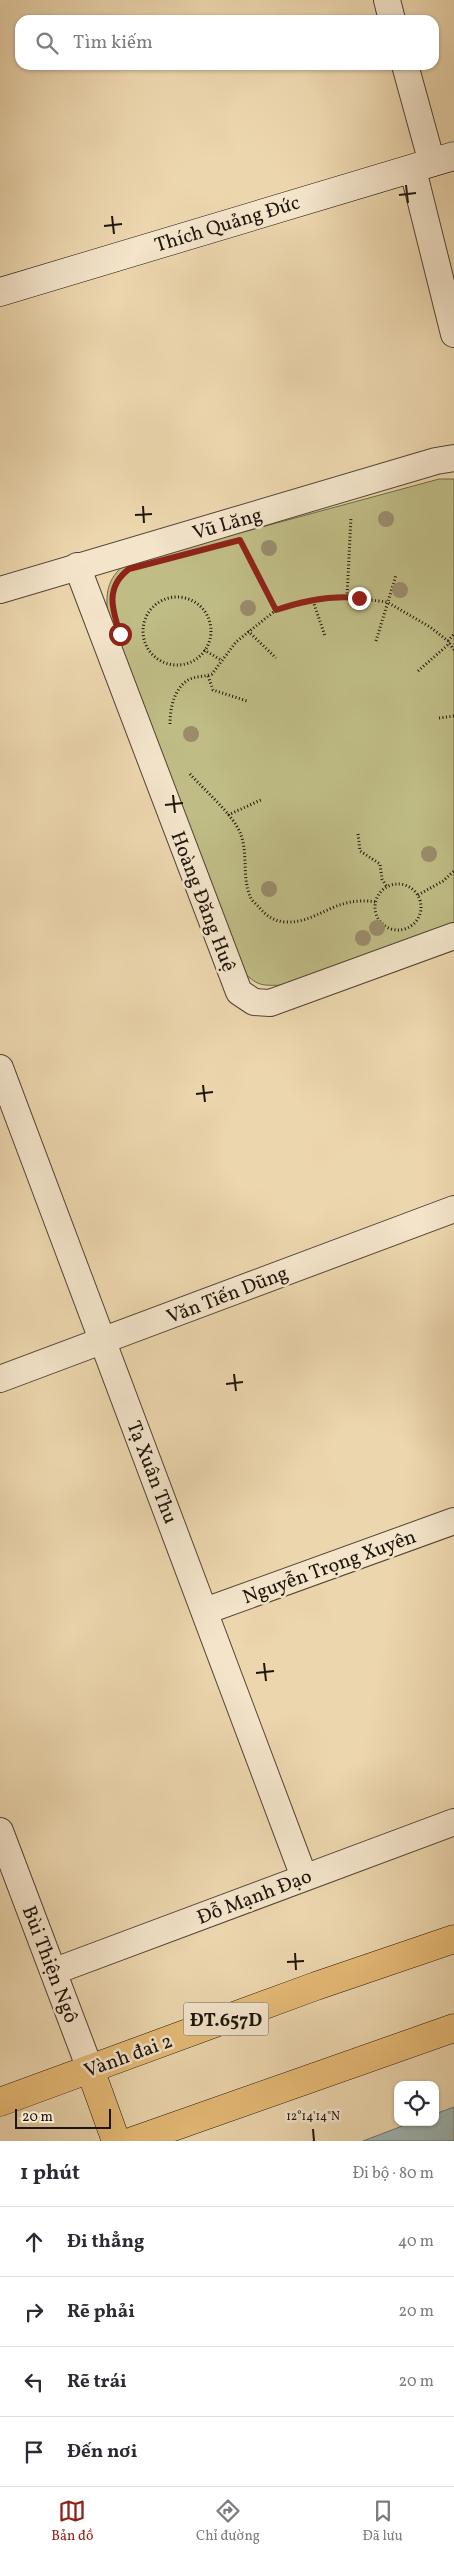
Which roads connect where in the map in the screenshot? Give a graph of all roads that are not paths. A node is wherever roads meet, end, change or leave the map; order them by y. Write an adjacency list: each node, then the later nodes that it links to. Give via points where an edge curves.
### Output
1 (387, 0): 2 (street)
2 (391, 15)
3 (406, 70): 4 (street)
4 (433, 163): 5 (street, Thích Quảng Đức); 6 (street)
5 (0, 292)
6 (454, 334)
7 (454, 458): 8 (street, Vũ Lăng)
8 (77, 566): 9 (street, Vũ Lăng); 10 (street, Hoàng Đăng Huệ, via 239,992 254,1002 270,1003)
9 (0, 590)
10 (454, 936)
11 (0, 1068): 13 (street, Tạ Xuân Thu)
12 (454, 1209): 13 (street, Văn Tiến Dũng)
13 (104, 1340): 14 (street, Văn Tiến Dũng); 16 (street, Tạ Xuân Thu)
14 (0, 1379)
15 (454, 1521): 16 (street, Nguyễn Trọng Xuyên)
16 (205, 1611): 19 (street, Tạ Xuân Thu)
17 (454, 1822): 19 (street, Đỗ Mạnh Đạo)
18 (0, 1831): 21 (street, Bùi Thiện Ngô)
19 (304, 1877): 21 (street, Đỗ Mạnh Đạo)
20 (454, 1939): 23 (main road, Vành đai 2 / ĐT.657D)
21 (55, 1971): 23 (street, Bùi Thiện Ngô)
22 (454, 2028): 26 (main road)
23 (90, 2069): 24 (main road, Vành đai 2 / ĐT.657D); 25 (main road)
24 (0, 2102)
25 (116, 2141)
26 (133, 2141)

